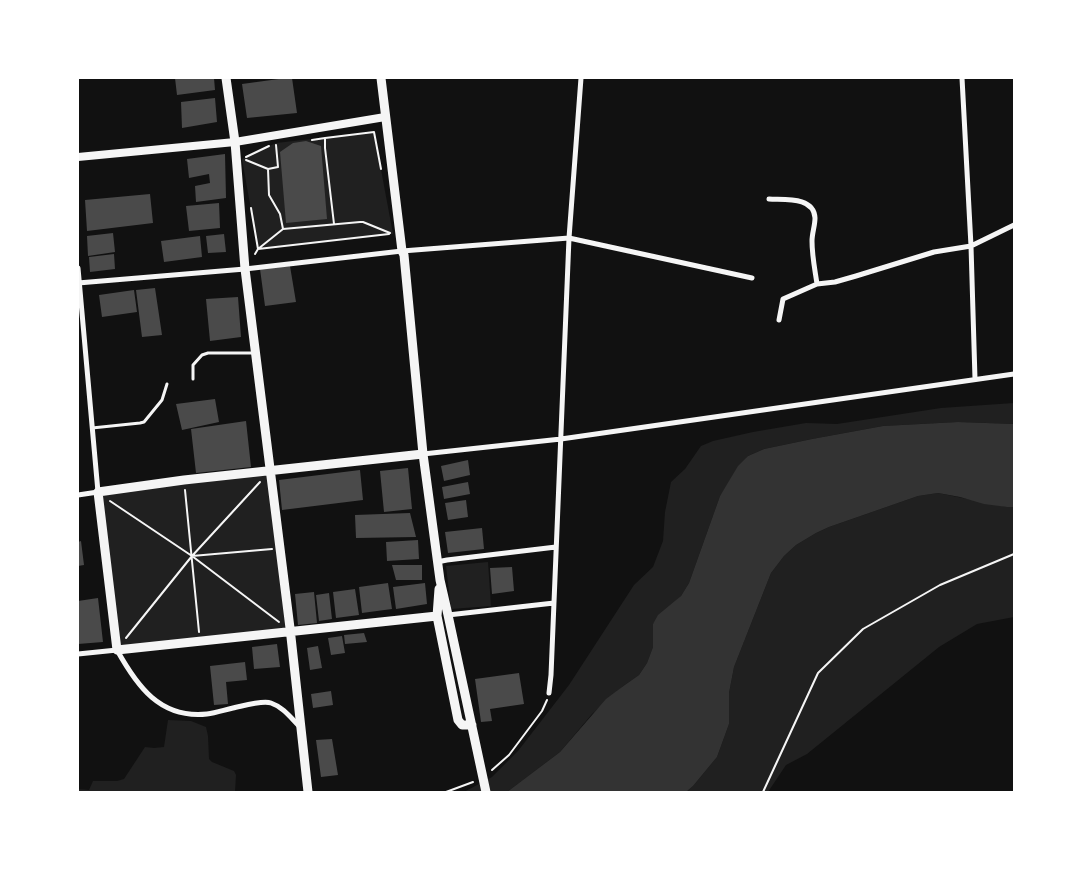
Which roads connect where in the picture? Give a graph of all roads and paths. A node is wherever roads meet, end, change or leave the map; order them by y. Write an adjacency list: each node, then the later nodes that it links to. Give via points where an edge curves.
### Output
1 (226, 78): 8 (main road)
2 (381, 78): 5 (main road)
3 (581, 78): 17 (street)
4 (962, 78): 18 (street)
5 (385, 117): 8 (street); 20 (main road)
6 (325, 138): 7 (path); 11 (path, via 374,132); 14 (path)
7 (306, 140)
8 (235, 142): 9 (street); 22 (main road)
9 (78, 158)
10 (268, 169): 10 (path, via 278,167 276,143 242,159); 16 (path, via 269,195 280,214)
11 (381, 169)
12 (769, 199): 25 (street, via 802,201 811,206 815,215 812,240)
13 (250, 204): 19 (path)
14 (334, 224): 16 (path); 19 (path, via 363,222 393,234)
15 (1014, 225): 18 (street)
16 (283, 229): 19 (path)
17 (568, 238): 20 (street); 23 (street); 33 (street)
18 (970, 246): 25 (street, via 934,252 835,282); 30 (street)
19 (258, 249)
20 (402, 251): 22 (street); 34 (main road)
21 (78, 268): 24 (street)
22 (245, 269): 24 (street); 27 (main road)
23 (752, 278)
24 (78, 282): 32 (street)
25 (817, 284): 26 (street, via 783,299)
26 (779, 320)
27 (255, 352): 29 (lane, via 202,355 193,365); 35 (main road)
28 (1014, 374): 30 (street)
29 (193, 379)
30 (975, 380): 33 (street)
31 (167, 384): 32 (lane, via 162,400 144,422)
32 (92, 428): 37 (street)
33 (561, 439): 34 (street); 39 (street)
34 (423, 454): 35 (main road); 43 (main road)
35 (270, 471): 36 (main road); 40 (main road); 42 (path)
36 (184, 480): 37 (main road); 42 (path)
37 (98, 492): 38 (street); 42 (path); 50 (main road)
38 (78, 495)
39 (556, 547): 43 (street); 45 (street)
40 (280, 548): 42 (path); 48 (main road)
41 (1014, 554): 60 (path, via 940,585 863,629 818,673)
42 (192, 556): 48 (path); 49 (path); 50 (path)
43 (438, 562): 44 (main road)
44 (440, 580): 46 (main road); 47 (main road)
45 (554, 603): 46 (street); 52 (street)
46 (448, 615): 53 (main road)
47 (438, 616): 48 (main road); 53 (main road, via 458,720 462,725)
48 (290, 631): 49 (main road); 54 (main road)
49 (200, 641): 50 (main road)
50 (116, 650): 51 (street); 54 (street, via 141,688 168,708 188,714 206,714 269,702 283,709)
51 (78, 654)
52 (549, 693): 55 (path, via 542,711 509,755)
53 (472, 725): 59 (main road)
54 (300, 727): 57 (main road)
55 (488, 774)
56 (474, 782): 58 (path)
57 (308, 792)
58 (446, 792)
59 (486, 792)
60 (763, 792)

